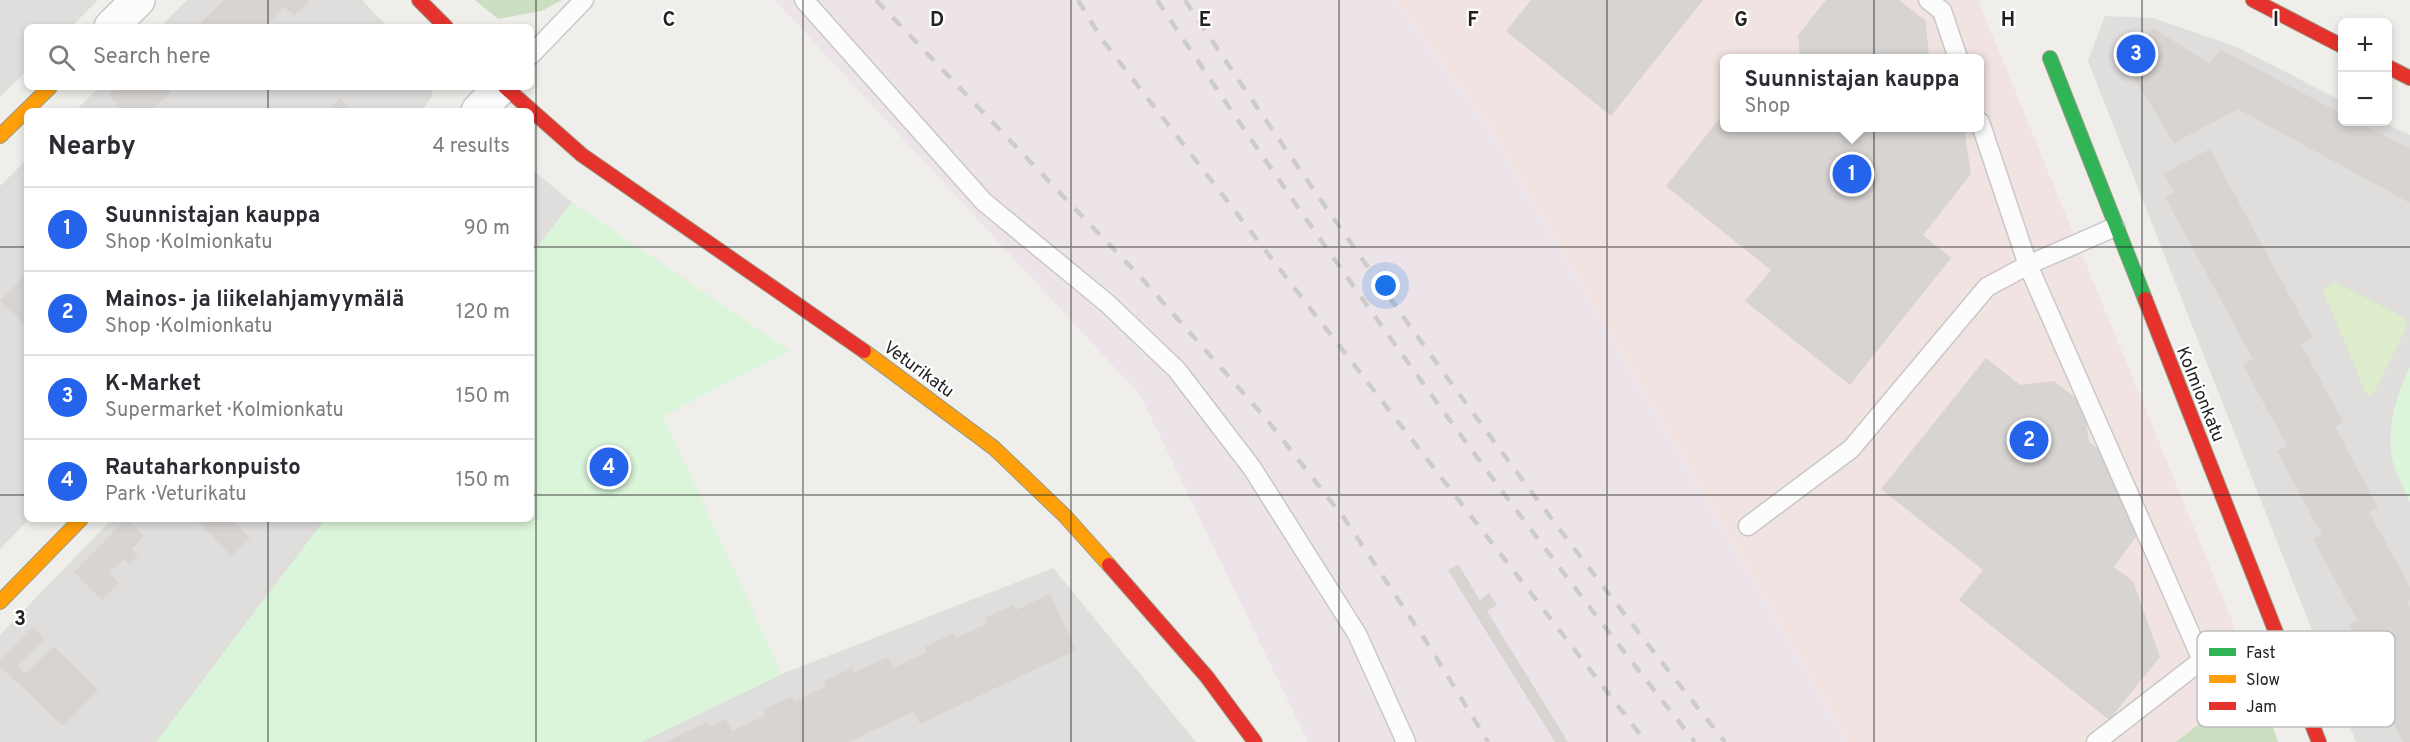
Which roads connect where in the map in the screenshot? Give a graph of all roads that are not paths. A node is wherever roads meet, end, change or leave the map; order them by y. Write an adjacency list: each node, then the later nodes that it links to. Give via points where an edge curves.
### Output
1 (138, 0): 7 (street)
2 (419, 0): 8 (street)
3 (584, 0): 10 (lane)
4 (804, 0): 35 (lane, via 984,202 1108,304 1177,370 1252,468 1357,634)
5 (1928, 0): 11 (lane, via 1942,11)
6 (2253, 0): 9 (street)
7 (114, 24)
8 (443, 24)
9 (2338, 43)
10 (534, 52)
11 (1957, 54)
12 (2050, 58): 25 (street, Kolmionkatu)
13 (2392, 70): 14 (street)
14 (2410, 78)
15 (47, 90): 18 (street)
16 (500, 90): 19 (street)
17 (506, 90): 20 (street, Veturikatu)
18 (29, 108)
19 (481, 108)
20 (527, 108)
21 (24, 112): 24 (street)
22 (534, 114): 34 (street, Veturikatu, via 582,155 902,377 994,448 1065,516 1207,677)
23 (1983, 132): 26 (lane)
24 (0, 136)
25 (2115, 227): 26 (lane); 30 (street, Kolmionkatu)
26 (2028, 265): 28 (lane, via 1987,287 1851,449); 31 (lane)
27 (78, 522): 29 (street)
28 (1748, 526)
29 (0, 602)
30 (2275, 631)
31 (2197, 649)
32 (2197, 664): 36 (lane)
33 (2313, 727): 37 (street, Kolmionkatu)
34 (1256, 742)
35 (1406, 742)
36 (2096, 742)
37 (2319, 742)

